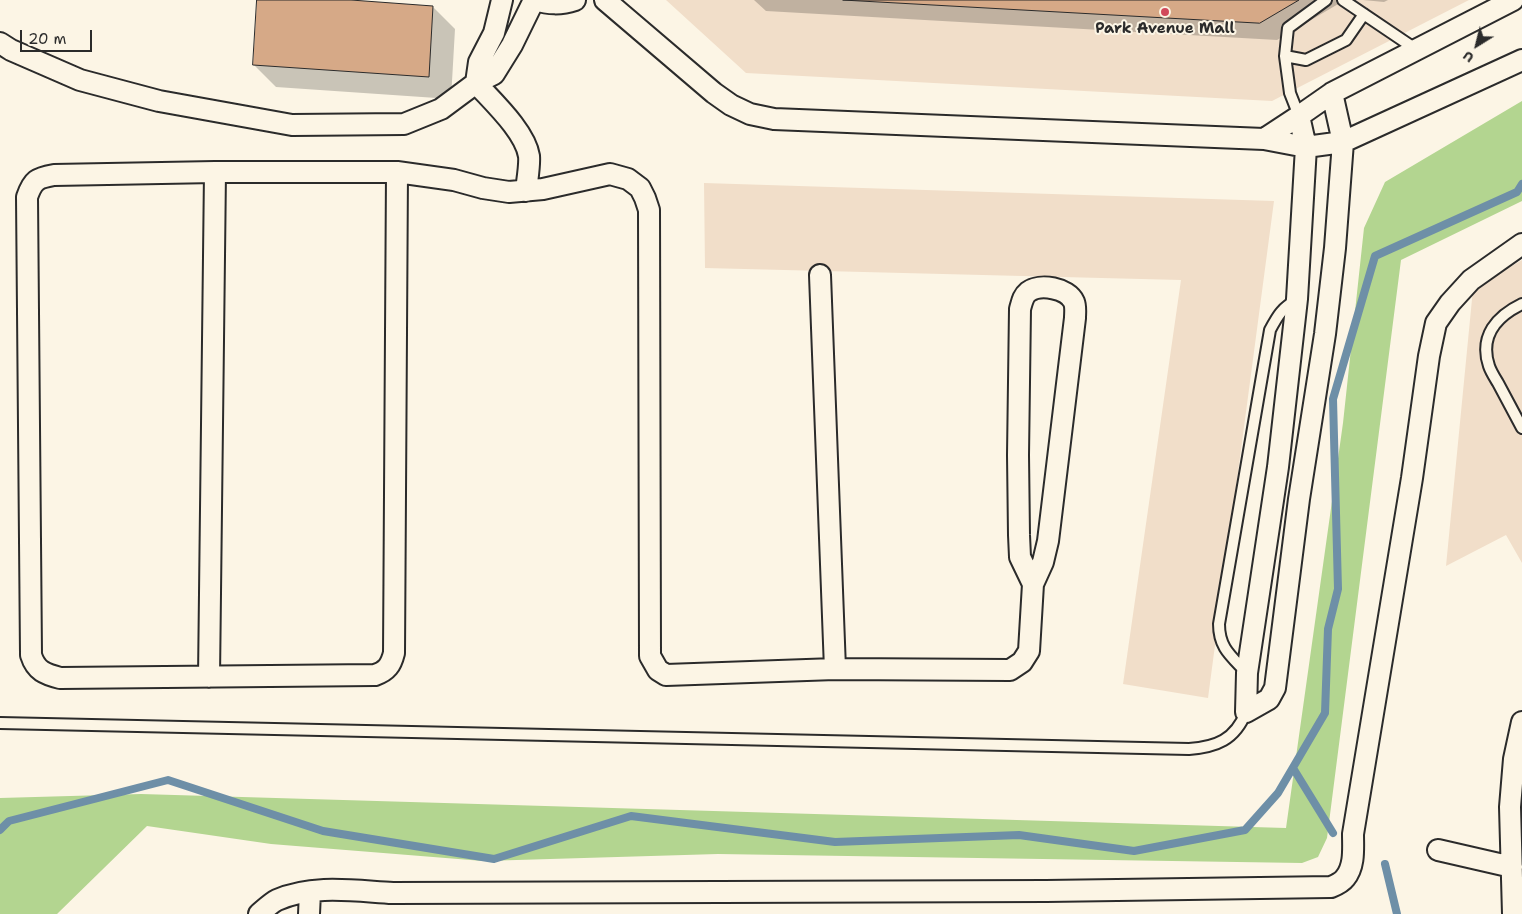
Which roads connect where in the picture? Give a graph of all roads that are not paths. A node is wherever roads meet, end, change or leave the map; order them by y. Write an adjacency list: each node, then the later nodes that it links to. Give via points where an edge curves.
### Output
1 (502, 0): 13 (street, via 494,33 479,62)
2 (534, 0): 3 (street, via 565,4); 13 (street, via 494,74)
3 (575, 0)
4 (605, 0): 16 (street, via 714,93 750,114 774,119)
5 (1326, 0): 11 (lane, via 1288,28)
6 (1343, 0): 8 (lane)
7 (1513, 0): 10 (street)
8 (1364, 14): 10 (lane); 11 (lane, via 1346,40 1306,60)
9 (0, 43): 13 (street, via 80,80 159,102 292,125 404,124 441,110)
10 (1417, 50): 14 (street)
11 (1285, 56): 15 (lane, via 1290,93)
12 (1522, 60): 17 (street)
13 (476, 83): 21 (street, via 520,133 529,156)
14 (1332, 93): 15 (street); 17 (street)
15 (1299, 116): 16 (street); 18 (street)
16 (1264, 138): 18 (street)
17 (1344, 142): 18 (street); 27 (street, via 1325,334)
18 (1306, 147): 24 (street)
19 (215, 172): 20 (street); 32 (street); 32 (street, via 54,175 37,179 28,197 30,655 33,664 48,675 60,678)
20 (397, 172): 21 (street, via 509,192); 32 (street, via 392,663 375,675)
21 (526, 191): 30 (street, via 610,174 628,179 640,188 649,210 650,656 654,664 666,675)
22 (1522, 244): 38 (street, via 1471,280 1436,322 1353,834 1354,853 1351,869 1344,880 1331,888 1046,892)
23 (820, 275): 30 (street)
24 (1297, 300): 28 (street); 31 (lane, via 1286,305 1270,330 1219,624 1221,644)
25 (1522, 304): 26 (lane, via 1500,317 1490,332 1486,349 1489,366)
26 (1522, 428)
27 (1304, 466): 28 (street); 33 (street, via 1275,688 1269,699)
28 (1278, 467): 31 (street)
29 (1033, 584): 29 (street, via 1048,540 1075,318 1073,301 1067,294 1046,288 1029,291 1022,299 1020,309 1020,557); 30 (street, via 1029,651 1022,662 1010,670)
30 (835, 669)
31 (1247, 673): 33 (street)
32 (209, 677)
33 (1246, 712): 35 (lane, via 1230,735 1219,744 1205,748)
34 (1522, 722): 37 (street, via 1514,759 1510,807)
35 (0, 723)
36 (1438, 850): 37 (street)
37 (1512, 867): 41 (street)
38 (310, 892): 39 (street, via 275,901); 40 (street)
39 (259, 914)
40 (309, 914)
41 (1513, 914)

